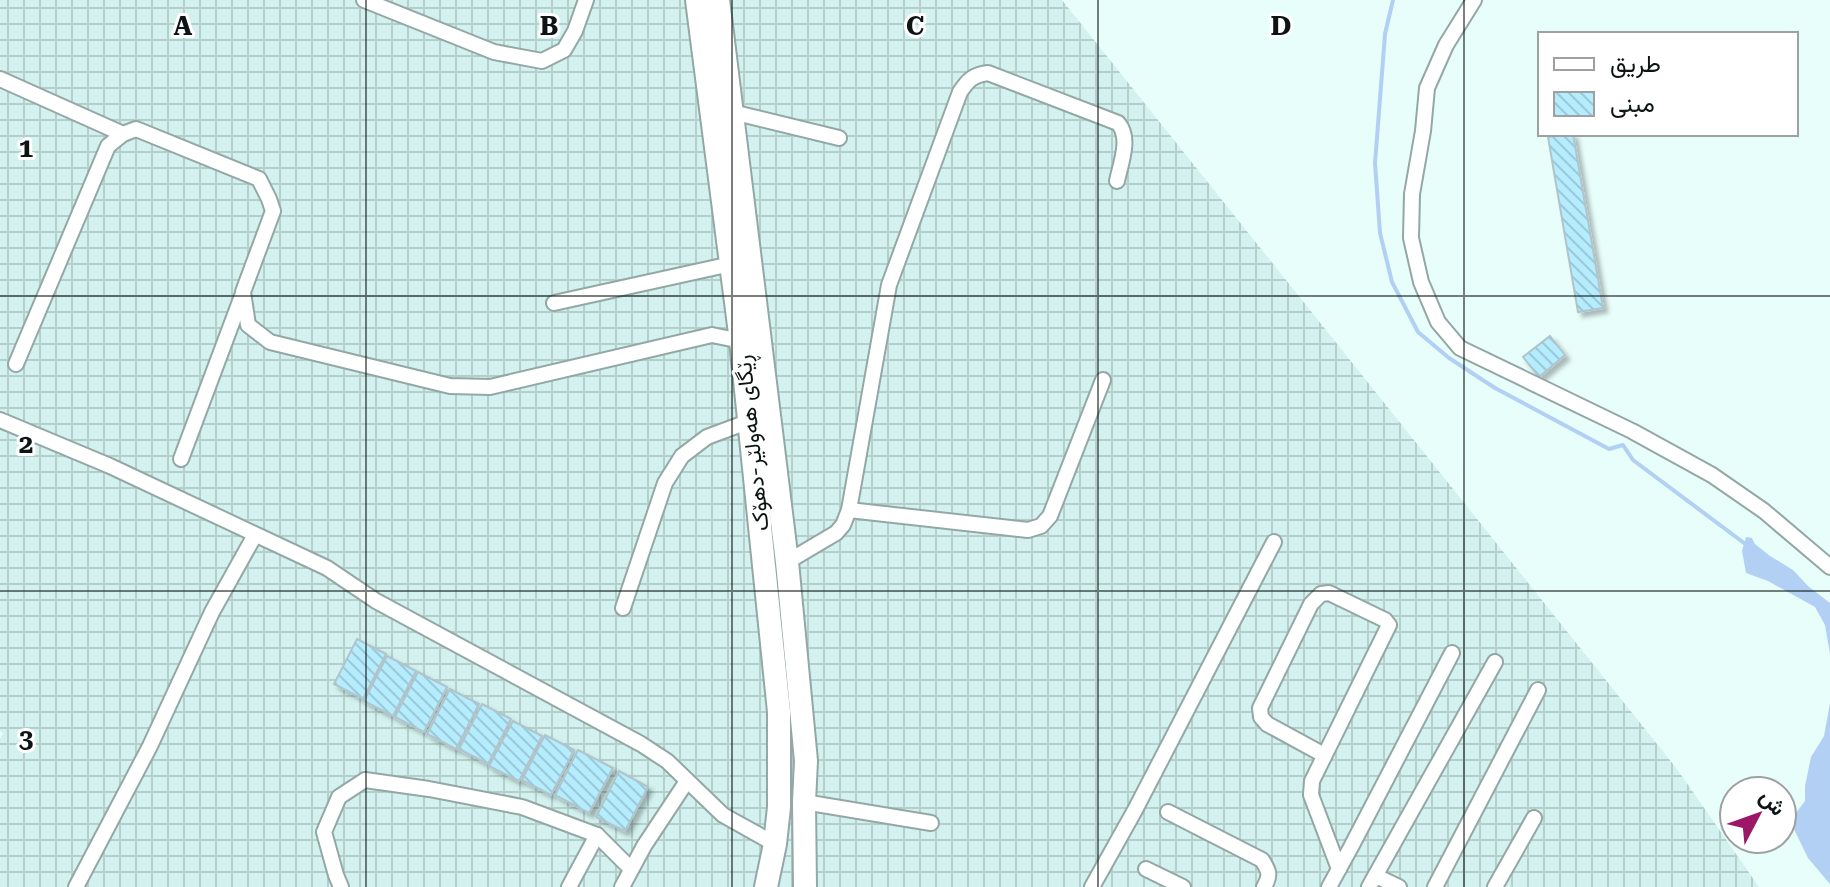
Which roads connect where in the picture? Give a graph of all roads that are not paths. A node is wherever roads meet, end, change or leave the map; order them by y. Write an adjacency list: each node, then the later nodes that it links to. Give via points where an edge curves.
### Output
1 (364, 0): 2 (street, via 494,52 542,61 564,50)
2 (586, 0)
3 (697, 0): 11 (highway, ڕێگای هەولێر-دهۆک)
4 (718, 0): 7 (highway, ڕێگای هەولێر-دهۆک)
5 (1474, 0): 24 (street, via 1427,88 1412,194 1411,238 1438,322 1460,348 1712,475)
6 (0, 79): 8 (street)
7 (732, 112): 9 (street); 23 (highway, ڕێگای هەولێر-دهۆک)
8 (123, 134): 12 (street, via 136,129 259,179 273,211); 15 (street, via 108,146)
9 (839, 138)
10 (1117, 181): 20 (street, via 1125,139 1118,123 988,73 967,81 889,285)
11 (731, 264): 13 (street); 14 (highway, ڕێگای هەولێر-دهۆک)
12 (243, 292): 14 (street, via 248,325 270,342 450,386 490,387 712,335); 19 (street)
13 (554, 303)
14 (741, 341): 18 (highway, ڕێگای هەولێر-دهۆک)
15 (16, 364)
16 (1103, 380): 20 (street, via 1050,516 1041,526 1028,530)
17 (0, 420): 21 (street)
18 (750, 421): 25 (street, via 707,437 682,456 665,483); 36 (highway, ڕێگای هەولێر-دهۆک, via 779,712)
19 (181, 459)
20 (849, 510): 23 (street, via 836,533)
21 (255, 535): 30 (street, via 327,568 376,601 641,744); 41 (street)
22 (1274, 542): 47 (street)
23 (787, 562): 31 (highway, ڕێگای هەولێر-دهۆک, via 806,761)
24 (1830, 567)
25 (623, 608)
26 (1452, 653): 39 (street)
27 (1495, 662): 40 (street)
28 (1538, 690): 52 (street)
29 (1324, 755): 29 (street, via 1267,724 1260,708 1311,604 1329,593 1389,625); 39 (street, via 1311,795)
30 (687, 781): 36 (street, via 723,815); 37 (street)
31 (804, 802): 34 (street); 46 (highway, ڕێگای هەولێر-دهۆک)
32 (1168, 812): 49 (street, via 1262,860 1270,878)
33 (1534, 818): 53 (street)
34 (931, 823)
35 (597, 835): 37 (street); 42 (street, via 522,807 365,780 339,797 324,832); 43 (street)
36 (775, 844): 45 (highway, ڕێگای هەولێر-دهۆک)
37 (631, 869): 44 (street)
38 (1146, 869): 48 (street)
39 (1339, 869): 50 (street)
40 (1373, 881): 51 (street)
41 (76, 887)
42 (341, 887)
43 (569, 887)
44 (622, 887)
45 (766, 887)
46 (805, 887)
47 (1092, 887)
48 (1183, 887)
49 (1264, 887)
50 (1329, 887)
51 (1399, 887)
52 (1435, 887)
53 (1495, 887)

